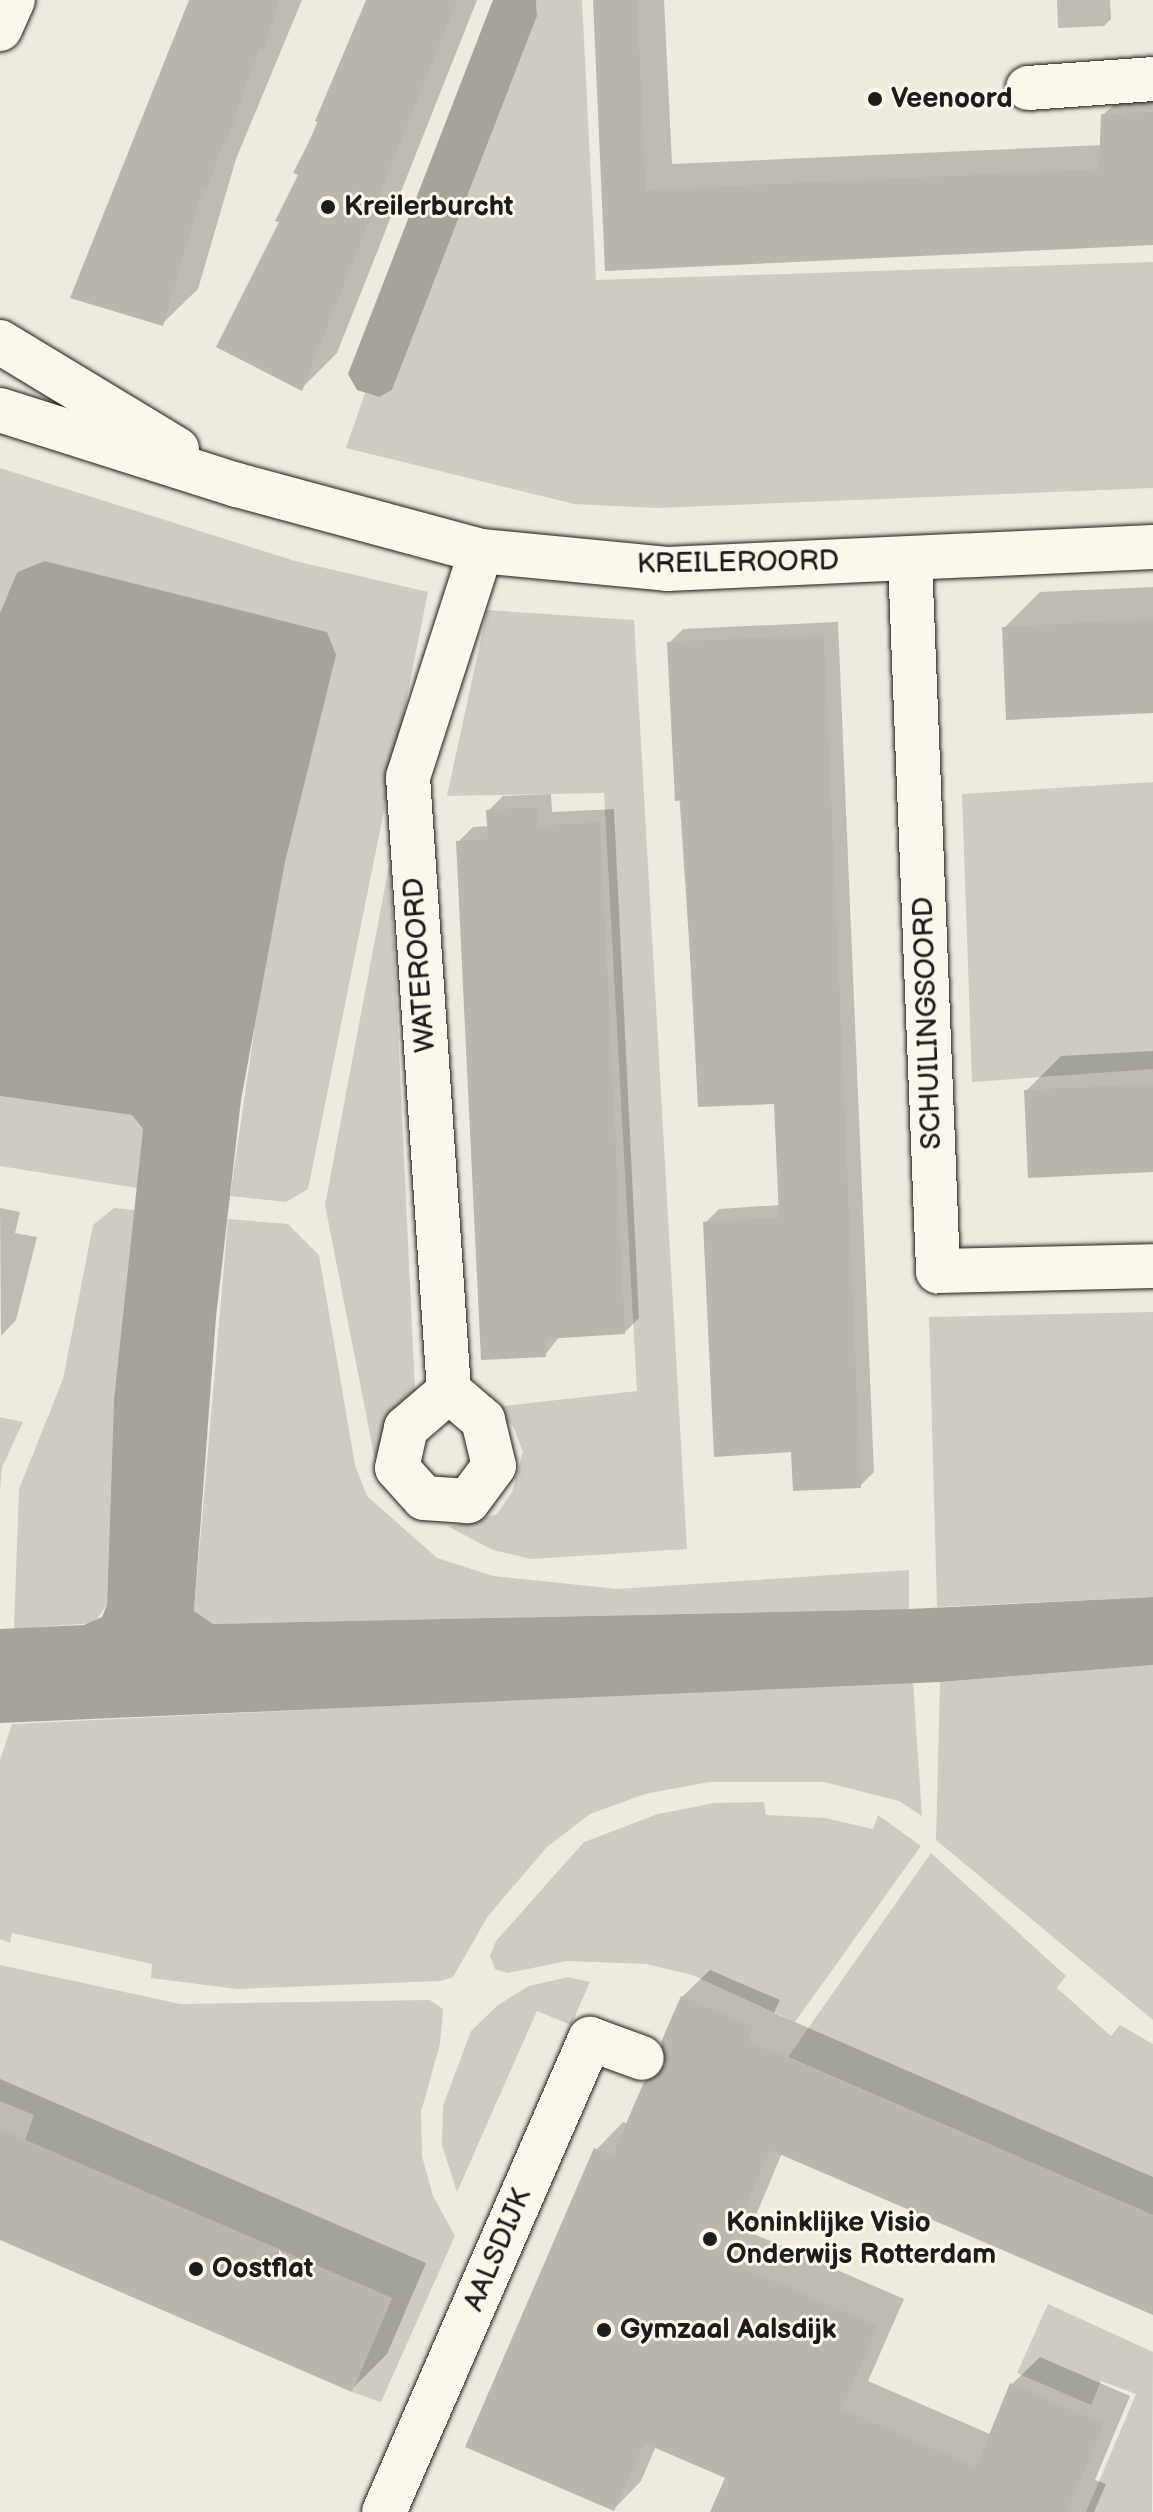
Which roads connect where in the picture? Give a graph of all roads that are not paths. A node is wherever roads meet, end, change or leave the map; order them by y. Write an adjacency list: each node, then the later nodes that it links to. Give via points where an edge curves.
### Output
1 (13, 0): 2 (street)
2 (0, 29)
3 (1153, 79): 4 (street)
4 (1028, 88)
5 (0, 342): 7 (street, KREILEROORD)
6 (0, 410): 7 (street, KREILEROORD)
7 (237, 485): 9 (street, KREILEROORD)
8 (1153, 547): 10 (street, KREILEROORD)
9 (481, 551): 10 (street, KREILEROORD, via 667,569); 12 (street, WATEROORD, via 408,777)
10 (910, 560): 11 (street, SCHUILINGSOORD, via 938,1271)
11 (1153, 1266)
12 (449, 1391)
13 (642, 2058): 14 (street, AALSDIJK, via 590,2039)
14 (384, 2512)

